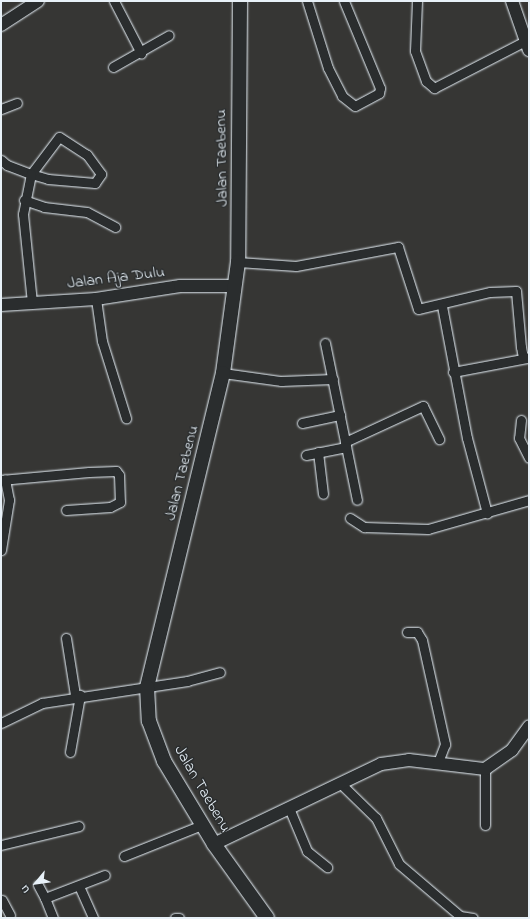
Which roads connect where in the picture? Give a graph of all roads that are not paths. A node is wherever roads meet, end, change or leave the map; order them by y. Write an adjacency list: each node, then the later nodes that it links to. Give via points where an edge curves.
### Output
1 (38, 1): 8 (street)
2 (114, 1): 11 (street)
3 (240, 1): 19 (main road, Jalan Taebenu)
4 (307, 1): 5 (street, via 328,68 342,96 355,106 379,93 380,88)
5 (344, 1)
6 (417, 1): 10 (street, via 415,51 426,81 434,88)
7 (512, 1): 10 (street)
8 (1, 25)
9 (169, 35): 11 (street)
10 (527, 45)
11 (141, 53): 12 (street)
12 (113, 67)
13 (17, 103): 14 (street)
14 (1, 109)
15 (1, 160): 16 (street)
16 (31, 174): 16 (street, via 59,137 87,155 101,177 98,182 89,184); 17 (street)
17 (24, 200): 18 (street, via 44,207 87,212); 22 (street)
18 (115, 227)
19 (238, 262): 20 (main road, Jalan Taebenu); 24 (street, via 296,266 398,247 403,253 416,308 422,311)
20 (235, 286): 21 (street, Jalan Aja Dulu, via 180,286); 28 (main road, Jalan Taebenu)
21 (96, 299): 22 (street, Jalan Aja Dulu); 31 (street, via 102,341)
22 (32, 303): 23 (street, Jalan Aja Dulu)
23 (1, 306)
24 (442, 306): 26 (street, via 490,292 516,291 521,347); 27 (street)
25 (325, 343): 29 (street)
26 (528, 358): 27 (street)
27 (453, 372): 44 (street)
28 (223, 373): 29 (street, via 281,381); 50 (main road, Jalan Taebenu)
29 (332, 379): 30 (street)
30 (340, 415): 33 (street); 35 (street)
31 (126, 418)
32 (521, 420): 38 (street, via 519,438)
33 (302, 423)
34 (439, 439): 35 (street, via 423,406)
35 (345, 444): 36 (street); 41 (street)
36 (318, 452): 37 (street); 40 (street)
37 (306, 455)
38 (529, 458)
39 (3, 479): 43 (street, via 89,472 116,472 119,475 120,502 110,506); 46 (street, via 9,500)
40 (323, 494)
41 (356, 500)
42 (529, 500): 44 (street)
43 (66, 510)
44 (488, 513): 45 (street, via 419,530 364,527)
45 (350, 518)
46 (1, 550)
47 (408, 632): 55 (street, via 417,632 422,640 445,744)
48 (66, 638): 51 (street)
49 (220, 672): 50 (street)
50 (147, 687): 51 (street); 59 (main road, Jalan Taebenu, via 152,732 176,782)
51 (77, 695): 52 (street, via 32,706); 54 (street)
52 (1, 723)
53 (529, 727): 56 (street, via 512,750)
54 (70, 752)
55 (438, 762): 56 (street); 57 (street, via 409,760 381,764)
56 (485, 769): 61 (street)
57 (341, 784): 58 (street); 77 (street, via 376,818 399,864 460,916)
58 (289, 808): 62 (street); 65 (street, via 307,851)
59 (202, 825): 62 (main road, Jalan Taebenu); 64 (street)
60 (79, 826): 63 (street)
61 (485, 826)
62 (214, 844): 72 (main road, Jalan Taebenu)
63 (1, 845)
64 (124, 856)
65 (327, 867)
66 (106, 875): 68 (street)
67 (38, 885): 69 (street)
68 (79, 886): 69 (street); 74 (street)
69 (45, 898): 73 (street)
70 (2, 900): 71 (street)
71 (8, 917)
72 (264, 917)
73 (53, 918)
74 (93, 918)
75 (175, 918): 76 (street)
76 (179, 918)
77 (473, 918)

